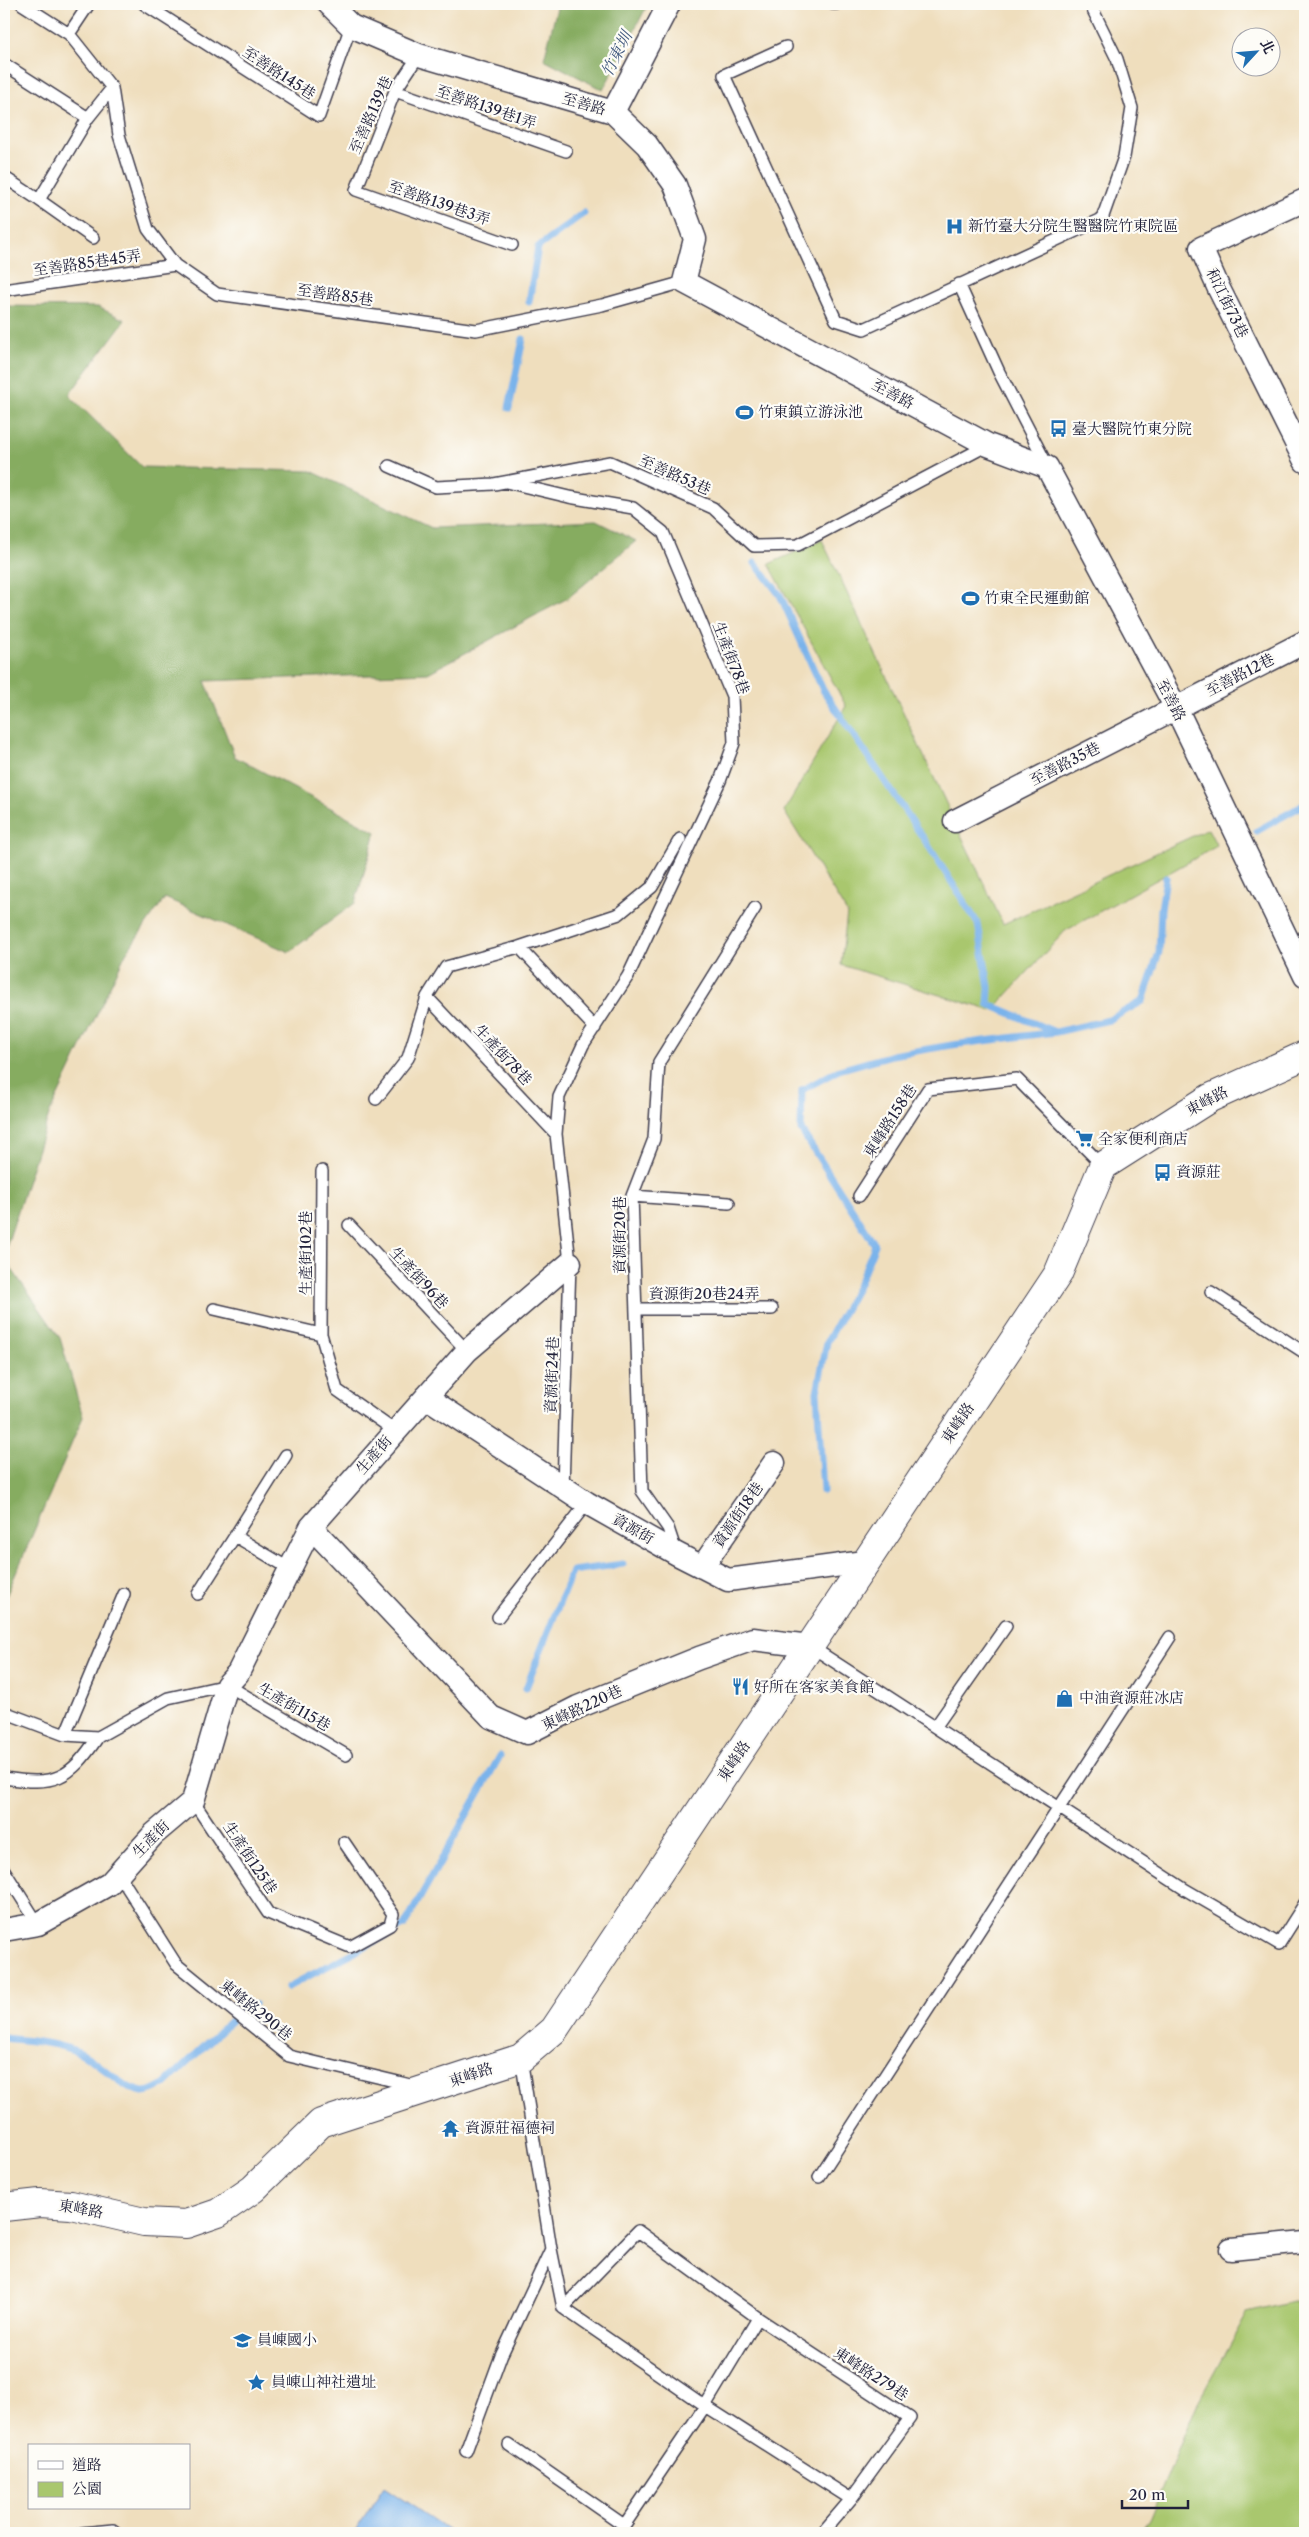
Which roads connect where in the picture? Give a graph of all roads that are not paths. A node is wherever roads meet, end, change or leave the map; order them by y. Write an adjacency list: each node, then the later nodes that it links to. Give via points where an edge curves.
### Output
1 (22, 4): 8 (lane)
2 (89, 4): 8 (lane)
3 (144, 4): 7 (lane, 至善路145巷, via 318,116)
4 (329, 4): 7 (street, 至善路)
5 (669, 4): 14 (street)
6 (1090, 4): 25 (lane, via 1117,59 1132,108 1124,157 1102,219)
7 (350, 26): 10 (street, 至善路)
8 (69, 34): 12 (lane)
9 (786, 47): 25 (lane, via 724,75 836,320 864,329)
10 (419, 55): 13 (lane, 至善路139巷); 14 (street, 至善路)
11 (4, 64): 15 (lane)
12 (112, 88): 15 (lane); 23 (lane, 至善路85巷, via 119,135 148,229)
13 (395, 91): 16 (lane, 至善路139巷1弄); 18 (lane, 至善路139巷)
14 (612, 112): 24 (street, 至善路, via 647,145 674,185 695,239)
15 (88, 118): 19 (lane)
16 (566, 151)
17 (4, 177): 19 (lane)
18 (356, 190): 22 (lane, 至善路139巷3弄)
19 (38, 200): 21 (lane)
20 (1305, 200): 28 (street, 和江街73巷, via 1201,248)
21 (93, 238)
22 (512, 245)
23 (175, 265): 24 (lane, 至善路85巷, via 217,294 476,330 602,306); 26 (lane, 至善路85巷45弄)
24 (684, 282): 27 (street, 至善路)
25 (960, 284): 30 (lane, via 999,372)
26 (4, 290)
27 (988, 445): 30 (street, 至善路); 31 (lane, 至善路53巷, via 798,545 754,546 713,508 610,462)
28 (1305, 461)
29 (389, 466): 31 (lane, via 436,487)
30 (1047, 467): 33 (street, 至善路)
31 (500, 483): 40 (lane, 生產街78巷, via 633,508 663,532 732,696 734,743 720,781 628,976)
32 (1305, 642): 33 (street, 至善路12巷)
33 (1176, 708): 34 (street, 至善路35巷); 38 (street, 至善路)
34 (955, 821)
35 (680, 839): 37 (lane, via 652,887 619,914)
36 (755, 908): 46 (lane, 資源街20巷, via 659,1062 654,1139)
37 (519, 947): 39 (lane, via 446,967); 40 (lane)
38 (1305, 976)
39 (427, 997): 42 (lane, via 408,1058); 43 (lane, 生產街78巷)
40 (595, 1028): 43 (lane, 生產街78巷, via 583,1045 559,1097)
41 (1305, 1055): 44 (main road, 東峰路, via 1210,1098)
42 (376, 1099)
43 (556, 1134): 50 (lane, 生產街78巷)
44 (1102, 1166): 47 (lane, 東峰路158巷, via 1017,1079 928,1089); 67 (main road, 東峰路, via 1058,1274)
45 (322, 1172): 55 (lane, 生產街102巷)
46 (632, 1196): 48 (lane); 52 (lane, 資源街20巷)
47 (859, 1196)
48 (729, 1203)
49 (348, 1225): 56 (lane, 生產街96巷)
50 (570, 1263): 56 (street, 生產街); 62 (lane, 資源街24巷)
51 (1211, 1292): 57 (lane)
52 (636, 1308): 54 (lane, 資源街20巷24弄); 66 (lane, 資源街20巷, via 642,1491 668,1528)
53 (214, 1309): 55 (lane)
54 (772, 1309)
55 (321, 1334): 59 (lane, 生產街102巷, via 337,1390)
56 (467, 1351): 58 (street, 生產街)
57 (1305, 1353)
58 (426, 1397): 59 (street, 生產街); 62 (street, 資源街)
59 (395, 1431): 64 (street, 生產街)
60 (286, 1455): 65 (lane)
61 (774, 1463): 68 (street, 資源街18巷)
62 (563, 1488): 63 (street, 資源街)
63 (587, 1503): 66 (street, 資源街); 72 (lane)
64 (311, 1527): 69 (street, 生產街); 75 (street, 東峰路220巷, via 491,1717 527,1733 578,1707 753,1639)
65 (235, 1536): 69 (lane); 71 (lane)
66 (677, 1554): 68 (street, 資源街)
67 (864, 1562): 68 (street, 資源街, via 728,1580); 75 (main road, 東峰路)
68 (702, 1567)
69 (290, 1569): 76 (street, 生產街, via 238,1673)
70 (124, 1594): 79 (lane)
71 (198, 1594)
72 (498, 1617)
73 (1006, 1626): 78 (lane)
74 (1170, 1637): 84 (lane)
75 (810, 1646): 78 (lane); 91 (main road, 東峰路, via 576,1999 554,2030)
76 (227, 1685): 80 (lane, via 168,1698); 81 (lane, 生產街115巷); 83 (street, 生產街)
77 (4, 1712): 79 (lane)
78 (936, 1726): 84 (lane)
79 (65, 1735): 80 (lane)
80 (98, 1737): 82 (lane, via 82,1760 60,1778 36,1782)
81 (346, 1755)
82 (4, 1778)
83 (193, 1800): 85 (lane, 生產街125巷, via 268,1912 350,1948 390,1925 393,1914); 87 (street, 生產街, via 154,1834)
84 (1061, 1807): 88 (lane, via 1186,1890 1279,1944); 93 (lane)
85 (344, 1842)
86 (4, 1870): 89 (lane)
87 (118, 1873): 89 (street, 生產街, via 109,1884); 92 (lane, 東峰路290巷, via 176,1964 289,2056)
88 (1305, 1903)
89 (38, 1924): 90 (street, 生產街)
90 (4, 1930)
91 (521, 2058): 92 (main road, 東峰路); 96 (lane)
92 (430, 2089): 94 (main road, 東峰路, via 321,2123 253,2189 218,2214 186,2224 144,2222 71,2205 40,2203)
93 (819, 2177)
94 (4, 2207)
95 (1305, 2242): 97 (street)
96 (551, 2249): 98 (lane); 102 (lane, via 501,2356)
97 (1231, 2249)
98 (563, 2308): 99 (lane, 東峰路279巷, via 638,2231); 100 (lane)
99 (758, 2318): 100 (lane); 103 (lane, 東峰路279巷, via 910,2418)
100 (705, 2406): 103 (lane); 104 (lane)
101 (509, 2445): 104 (lane)
102 (466, 2451)
103 (851, 2499): 107 (lane, 東峰路279巷)
104 (622, 2529)
105 (82, 2533): 106 (lane, via 113,2530)
106 (116, 2533)
107 (822, 2533)

